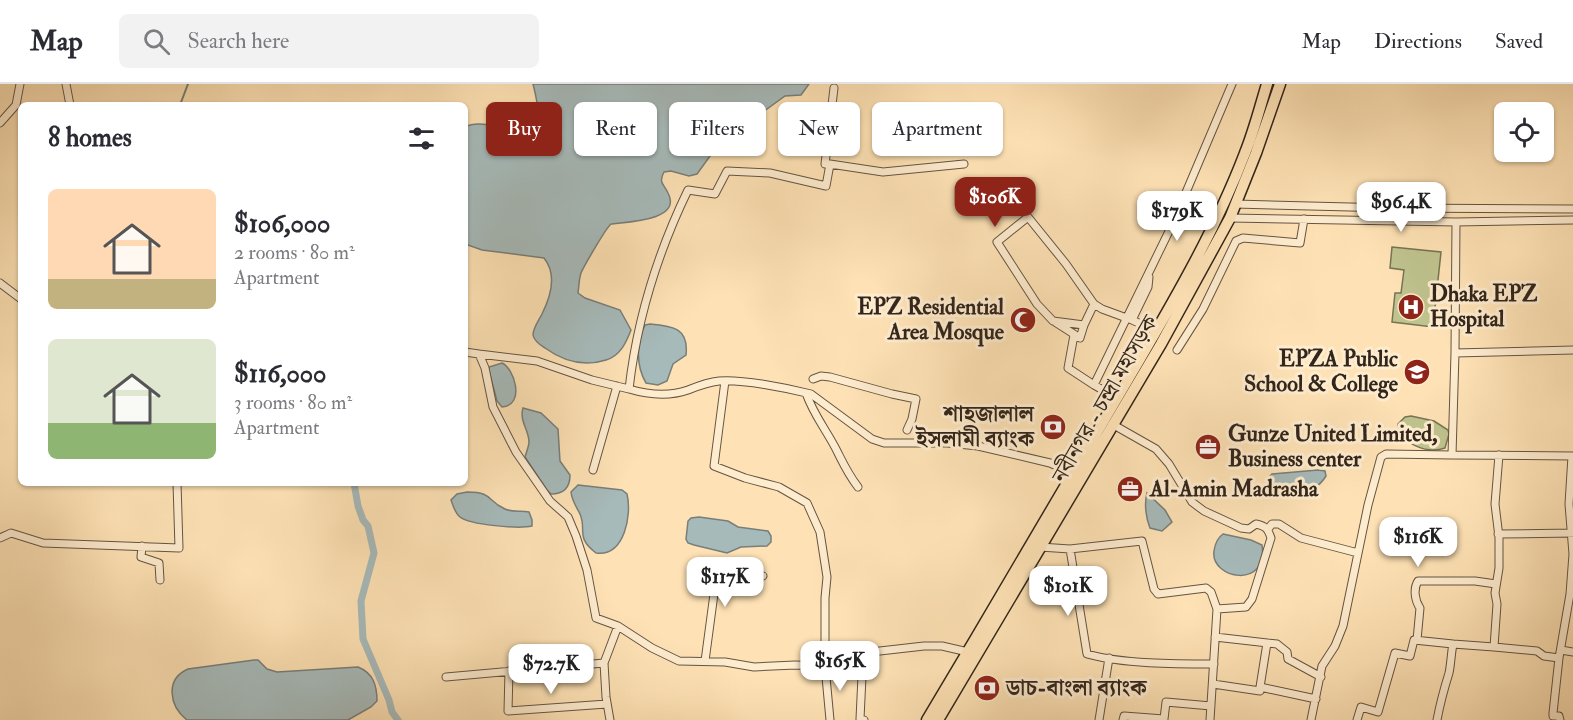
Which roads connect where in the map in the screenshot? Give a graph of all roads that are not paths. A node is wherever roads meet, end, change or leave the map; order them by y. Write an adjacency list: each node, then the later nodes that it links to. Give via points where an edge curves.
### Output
1 (20, 84): 8 (street, via 16,105)
2 (66, 84): 7 (street)
3 (1232, 84): 20 (street, via 1149,272 1148,287)
4 (1267, 84): 23 (highway, নবীনগর - চন্দ্রা মহাসড়ক, via 1228,194)
5 (1280, 84): 11 (highway, নবীনগর - চন্দ্রা মহাসড়ক)
6 (834, 88): 9 (street, via 825,164)
7 (69, 102)
8 (0, 123)
9 (830, 164): 10 (street, via 883,172); 34 (street, via 826,186 770,173 727,171 715,194 688,190 645,303)
10 (964, 164)
11 (1235, 204): 12 (street); 13 (highway, নবীনগর - চন্দ্রা মহাসড়ক)
12 (1573, 209)
13 (1230, 218): 14 (street); 37 (highway, নবীনগর - চন্দ্রা মহাসড়ক)
14 (1304, 219): 16 (street); 25 (street, via 1300,243 1243,238 1236,241 1203,309)
15 (1573, 220): 16 (street)
16 (1456, 222): 28 (street)
17 (0, 283): 18 (street)
18 (18, 296)
19 (1094, 304): 20 (street); 21 (street, via 1028,217 997,242 1037,304); 22 (street)
20 (1129, 319): 23 (street); 32 (street)
21 (1053, 321): 22 (street); 24 (street)
22 (1084, 325): 24 (street, via 1080,339)
23 (1156, 331): 36 (highway, নবীনগর - চন্দ্রা মহাসড়ক)
24 (1074, 335): 32 (street, via 1068,368)
25 (1177, 350)
26 (1573, 350): 28 (street)
27 (468, 352): 29 (street)
28 (1455, 353): 39 (street)
29 (479, 354): 33 (street, via 537,361); 58 (street, via 493,407 516,452 550,501 568,517 587,570 596,618)
30 (813, 379): 38 (street, via 830,377 916,399)
31 (725, 381): 34 (street, via 667,395); 35 (street); 72 (street, via 714,466 779,487 807,503 820,532 827,577)
32 (1094, 385): 36 (street)
33 (617, 386): 34 (street); 42 (street)
34 (629, 389)
35 (806, 393): 43 (street, via 872,439 884,443 978,446 1050,463); 45 (street, via 845,471)
36 (1117, 398): 43 (highway, নবীনগর - চন্দ্রা মহাসড়ক)
37 (1112, 424): 46 (street, via 1156,449 1192,502 1204,511 1240,528 1249,529 1256,524); 51 (highway, নবীনগর - চন্দ্রা মহাসড়ক)
38 (908, 430)
39 (1452, 455): 40 (street); 53 (street, via 1381,457)
40 (1499, 455): 41 (street); 48 (street, via 1495,504)
41 (1572, 456): 47 (street)
42 (594, 470)
43 (1073, 473): 64 (highway, নবীনগর - চন্দ্রা মহাসড়ক)
44 (177, 486): 50 (street, via 179,548)
45 (858, 487)
46 (1268, 529): 53 (street, via 1279,524 1301,538); 57 (street, via 1270,545 1252,599 1246,607)
47 (1572, 533): 48 (street); 66 (street, via 1570,594)
48 (1498, 534): 56 (street)
49 (0, 538): 50 (street, via 10,533 42,543)
50 (142, 546): 55 (street, via 141,557 159,563)
51 (1040, 547): 52 (street); 85 (highway, নবীনগর - চন্দ্রা মহাসড়ক)
52 (1070, 549): 57 (street, via 1142,541 1158,594 1206,588); 68 (street, via 1085,651)
53 (1358, 553): 75 (street, via 1343,626 1322,666)
54 (763, 576): 69 (street, via 727,567 725,579 716,579)
55 (160, 580)
56 (1496, 584): 60 (street, via 1418,581 1414,586 1420,608); 63 (street)
57 (1217, 609): 59 (street)
58 (618, 626): 69 (street, via 666,657); 70 (street)
59 (1215, 637): 61 (street); 71 (street)
60 (1417, 640): 62 (street); 90 (street, via 1413,641 1410,656 1394,654 1378,712 1361,707)
61 (1267, 643): 75 (street, via 1284,648 1288,659); 77 (street)
62 (1453, 644): 63 (street); 91 (street)
63 (1494, 647): 66 (street, via 1537,651 1544,656)
64 (968, 652): 67 (street, via 924,646); 84 (highway, নবীনগর - চন্দ্রা মহাসড়ক)
65 (1573, 652): 66 (street)
66 (1560, 654): 92 (street, via 1553,713)
67 (863, 655): 72 (street); 83 (street, via 860,719)
68 (1109, 658): 71 (street); 86 (street)
69 (705, 661): 72 (street, via 754,667)
70 (604, 663): 73 (street); 79 (street)
71 (1214, 664): 76 (street)
72 (825, 666): 82 (street)
73 (509, 671): 74 (street); 79 (street, via 508,711)
74 (446, 677)
75 (1321, 677): 78 (street)
76 (1213, 684): 77 (street); 80 (street)
77 (1260, 687): 78 (street)
78 (1316, 699): 89 (street)
79 (607, 704): 81 (street)
80 (1211, 706): 87 (street, via 1167,702 1164,719 1124,716); 88 (street)
81 (610, 720)
82 (830, 720)
83 (864, 720)
84 (927, 720)
85 (938, 720)
86 (1099, 720)
87 (1123, 720)
88 (1210, 720)
89 (1311, 720)
90 (1357, 720)
91 (1437, 720)
92 (1560, 720)

